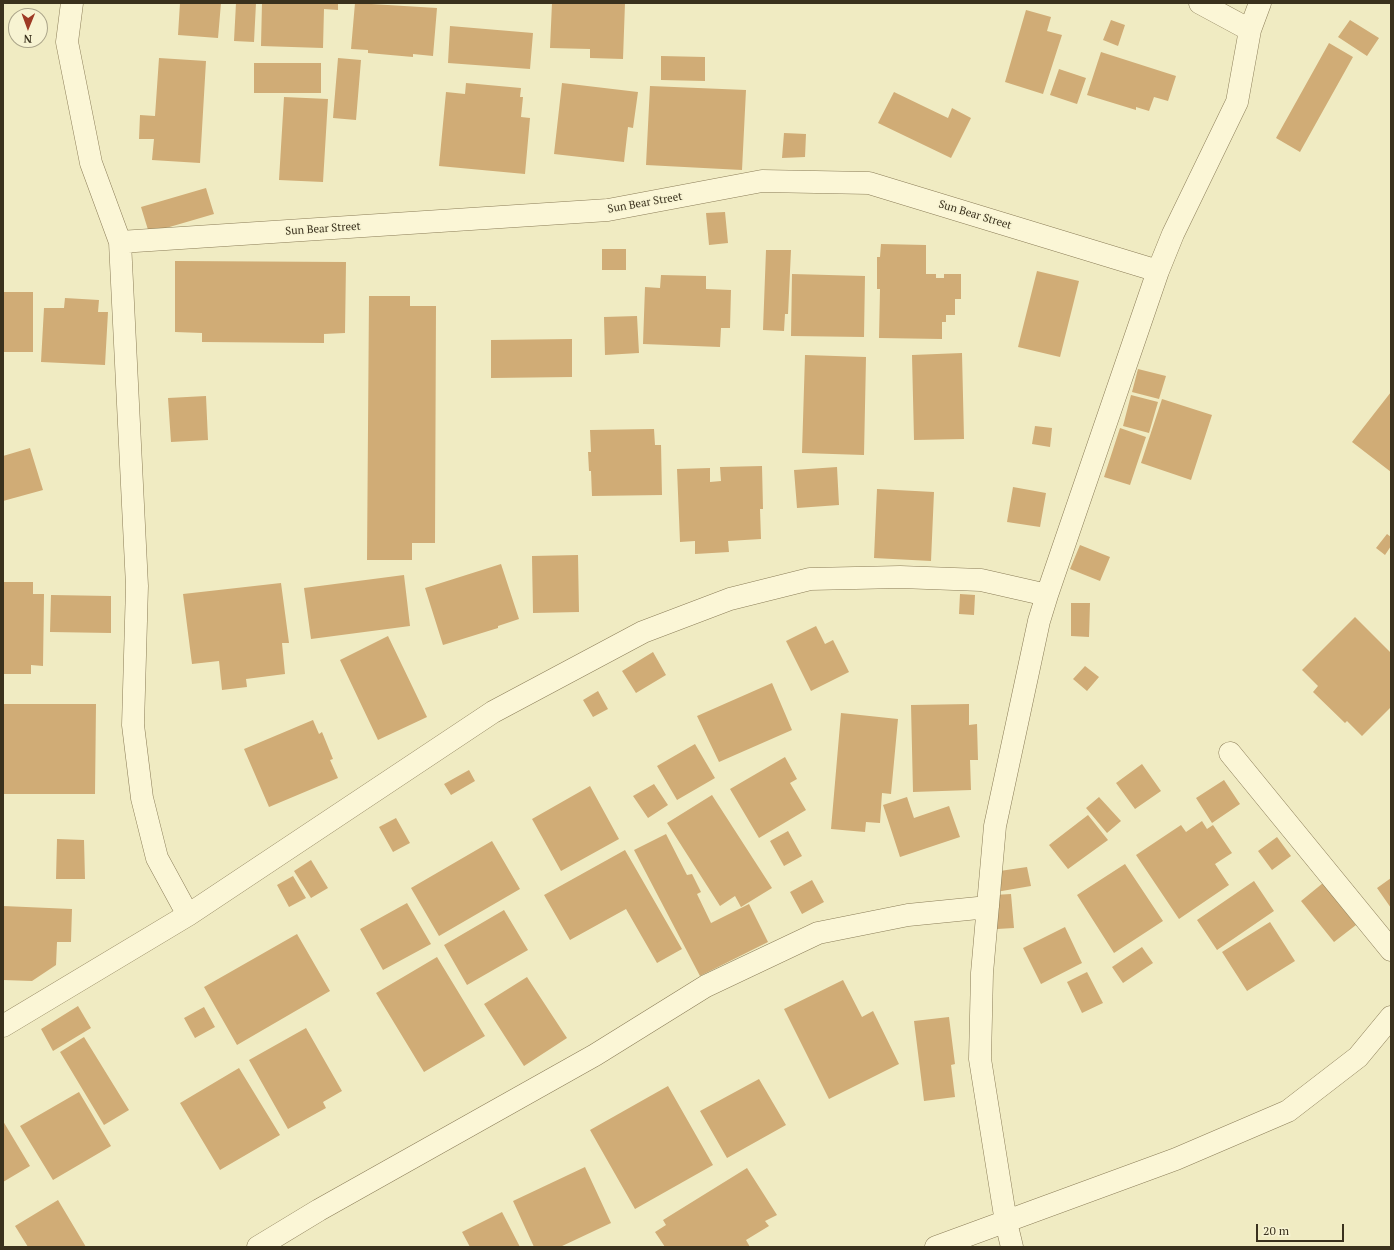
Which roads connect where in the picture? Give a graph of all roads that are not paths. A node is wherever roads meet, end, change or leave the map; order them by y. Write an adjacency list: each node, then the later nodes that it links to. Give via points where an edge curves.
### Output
1 (72, 3): 5 (street, via 67,42 91,163)
2 (1200, 3): 4 (street)
3 (1260, 3): 4 (street)
4 (1250, 30): 6 (street, via 1237,102 1173,234)
5 (120, 242): 6 (street, Sun Bear Street, via 608,210 762,181 869,182); 10 (street, via 137,586 133,725 142,798 157,858)
6 (1158, 271): 7 (street)
7 (1047, 595): 9 (street, via 1039,621 995,826); 10 (street, via 981,580 900,577 810,579 730,599 643,632 493,712)
8 (1230, 753): 11 (street)
9 (988, 906): 14 (street, via 982,973 980,1059); 15 (street, via 908,915 818,933 706,986 595,1055)
10 (188, 915): 13 (street)
11 (1391, 950)
12 (1391, 1017): 14 (street, via 1358,1057 1288,1111 1176,1159)
13 (3, 1026)
14 (1006, 1222): 16 (street); 17 (street)
15 (258, 1247)
16 (936, 1247)
17 (1012, 1247)

